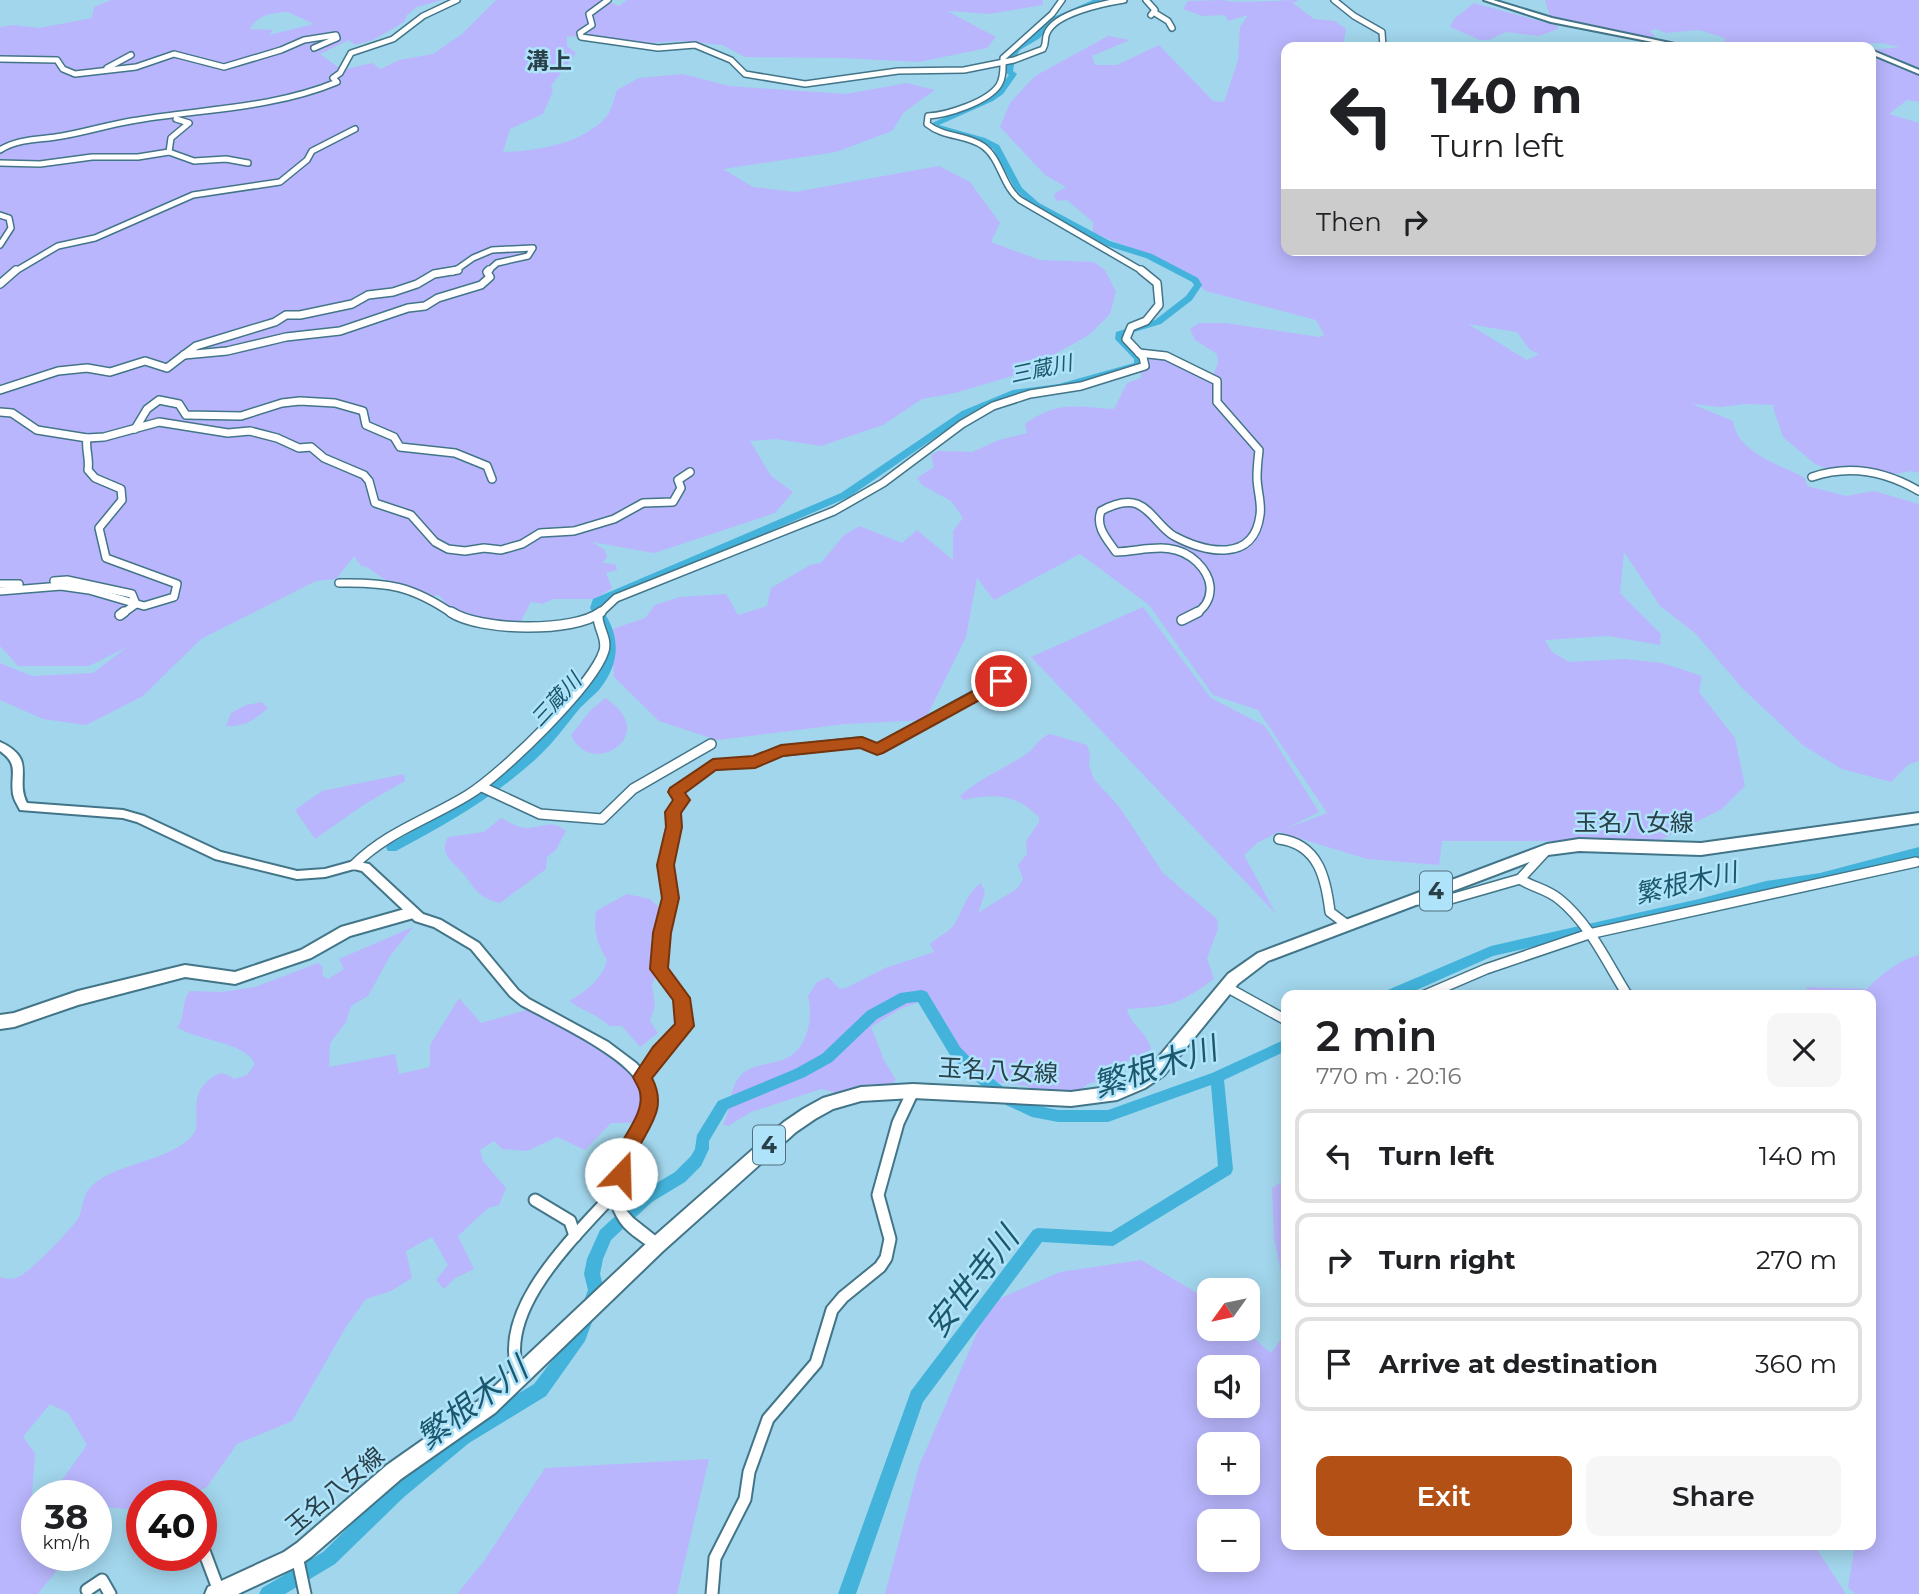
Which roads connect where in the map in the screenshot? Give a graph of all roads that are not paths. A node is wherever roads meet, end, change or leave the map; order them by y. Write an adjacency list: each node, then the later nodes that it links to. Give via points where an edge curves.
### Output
1 (457, 0): 18 (street, via 423,16 393,39 351,53 333,78 337,82 320,89)
2 (608, 0): 15 (street, via 589,14 592,25 581,37 658,48 695,45 731,60 752,76 805,84)
3 (1062, 0): 15 (street, via 1009,51)
4 (1124, 0): 15 (street, via 1061,19 1046,32 1043,49)
5 (1146, 0): 8 (street, via 1154,6 1153,14)
6 (1334, 0): 9 (street, via 1382,32)
7 (1487, 0): 10 (street, via 1540,17)
8 (1172, 28)
9 (1383, 42)
10 (1662, 42)
11 (314, 48): 16 (street, via 336,35 304,40 224,67 174,54 136,67)
12 (1876, 54): 17 (street)
13 (131, 55): 16 (street)
14 (0, 59): 16 (street, via 57,60 75,74)
15 (1009, 61): 27 (street, via 998,87 954,110 928,116 927,124 948,136 980,144 1013,194 1031,208 1111,250 1154,279 1159,305 1126,334 1125,339)
16 (106, 69)
17 (1919, 72)
18 (169, 118): 20 (street, via 38,138); 21 (street, via 189,123 168,139)
19 (355, 129): 26 (street, via 312,151 280,182 223,188 182,199 95,238 58,246 21,265)
20 (0, 150)
21 (169, 152): 22 (street, via 40,164); 23 (street, via 194,161)
22 (0, 163)
23 (248, 163)
24 (0, 215): 25 (street, via 9,218 11,228)
25 (0, 245)
26 (0, 284)
27 (1139, 353): 41 (street, via 1145,366 1140,369 993,406 883,483 834,511 616,598); 43 (street, via 1166,356 1217,381 1217,402 1259,450 1261,513 1257,529 1242,547 1230,552 1172,535 1134,503 1115,504 1101,511 1102,532 1116,552 1175,548 1204,568 1208,598 1203,608)
28 (184, 355): 28 (street, via 195,346 286,315 352,304 368,295 417,284 433,274 457,271 467,260 487,251 533,248 528,256 497,263 481,285 425,306 340,331); 29 (street, via 167,368 145,361 110,372 87,368 58,371)
29 (0, 390)
30 (0, 412): 32 (street, via 12,413 37,430)
31 (135, 429): 32 (street); 33 (street, via 159,422 228,433 250,431 299,448 311,447 324,458 364,475 374,503 411,515 435,542 465,551 501,550 540,533 574,531 614,519 643,503 673,502 681,488 678,480); 35 (street, via 159,400 179,404 186,415 212,419 243,416 301,400 352,406 363,411 366,425 394,437 400,447 455,453 487,466)
32 (87, 438): 40 (street, via 88,470 121,489 122,500 99,528 106,558 124,568 162,574 177,584 174,597)
33 (690, 472)
34 (1812, 477): 36 (street, via 1832,471 1874,472 1891,475)
35 (492, 479)
36 (1919, 491)
37 (340, 583): 41 (street, via 400,586 431,597 456,616 488,624 530,626)
38 (0, 584): 40 (street, via 67,580 132,594 136,599)
39 (0, 591): 40 (street, via 61,586)
40 (133, 605): 42 (street)
41 (599, 614): 47 (street, via 605,645 596,669)
42 (120, 615)
43 (1182, 620)
44 (1001, 681): 63 (street, via 877,749 862,742 713,765 676,792 682,800 673,812 666,865 671,898 659,969 681,998 685,1026)
45 (711, 744): 47 (street, via 633,789 602,819 540,814)
46 (0, 746): 52 (street, via 14,754 20,802 32,810 123,814 219,856 297,875)
47 (482, 787): 52 (street, via 369,848)
48 (1919, 818): 50 (main road, 玉名八女線 / 4, via 1701,849 1579,845)
49 (1279, 839): 56 (street, via 1309,851 1323,865 1330,912)
50 (1547, 850): 53 (street); 54 (main road, 玉名八女線 / 4)
51 (1916, 862): 57 (street)
52 (354, 865): 55 (street, via 365,867)
53 (1520, 879): 54 (street, via 1440,902); 57 (street, via 1556,896)
54 (1412, 900): 56 (main road, 玉名八女線 / 4)
55 (412, 913): 62 (main road, via 346,931 306,954 235,978 186,971); 63 (street, via 460,934 524,1002 615,1053)
56 (1346, 924): 64 (main road, 玉名八女線 / 4, via 1281,948 1245,969 1158,1070 1116,1093 1093,1097)
57 (1589, 934): 59 (street); 60 (street)
58 (1230, 989): 61 (street)
59 (1437, 990)
60 (1624, 990)
61 (1281, 1017)
62 (0, 1022)
63 (642, 1077): 65 (street, via 649,1092 649,1110 624,1158)
64 (913, 1091): 68 (main road, 玉名八女線 / 4, via 861,1094 809,1114); 76 (street, via 898,1123 878,1195 890,1239 887,1258 832,1310 816,1363 768,1419 754,1452 745,1499 715,1558)
65 (618, 1189): 67 (street); 68 (street, via 622,1214)
66 (535, 1200): 67 (street, via 570,1221)
67 (575, 1236): 69 (street, via 553,1257 528,1302 512,1355)
68 (657, 1245): 69 (main road, 玉名八女線 / 4)
69 (519, 1377): 70 (main road, 玉名八女線 / 4, via 488,1406 394,1472)
70 (297, 1555): 73 (main road, 玉名八女線 / 4); 75 (street)
71 (210, 1571): 73 (street)
72 (87, 1590): 74 (street, via 102,1580)
73 (217, 1592)
74 (110, 1594)
75 (306, 1594)
76 (712, 1594)

